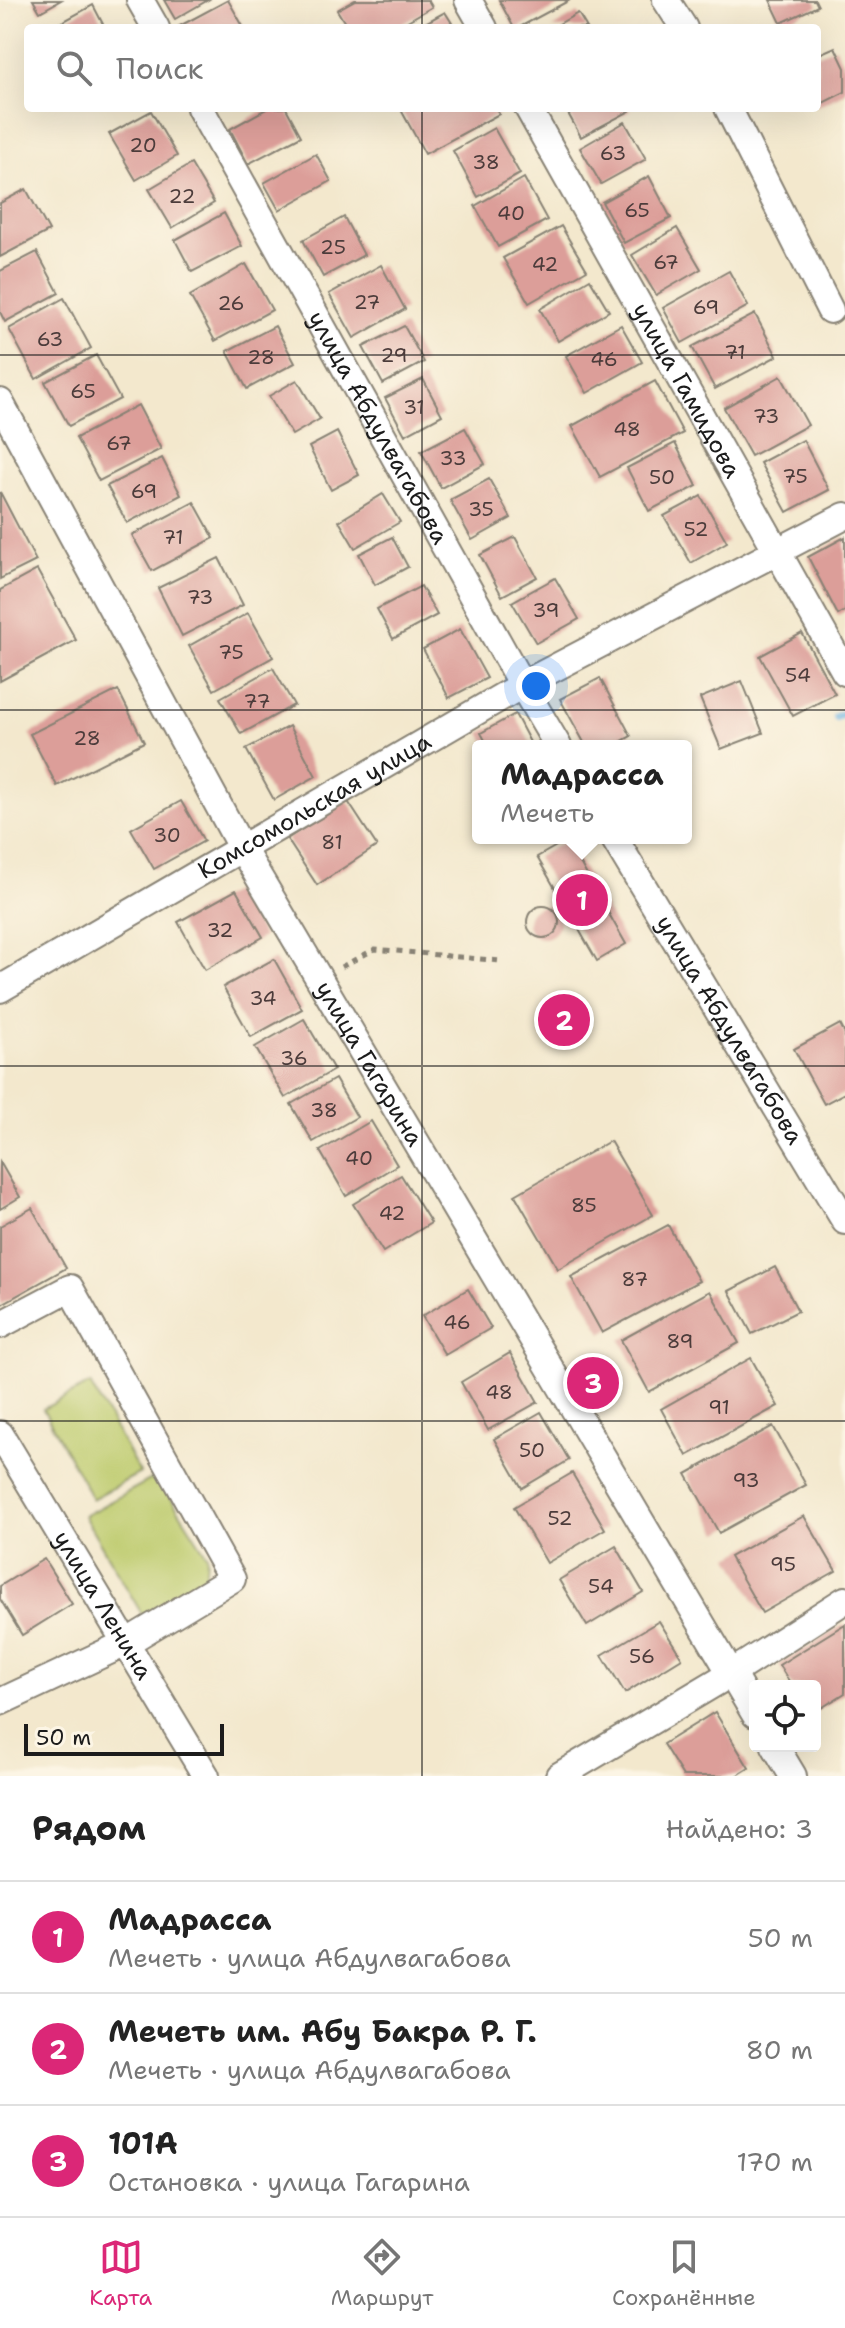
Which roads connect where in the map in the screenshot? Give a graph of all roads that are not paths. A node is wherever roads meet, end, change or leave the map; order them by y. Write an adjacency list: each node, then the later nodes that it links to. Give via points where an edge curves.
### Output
1 (140, 0): 4 (street)
2 (468, 0): 5 (street)
3 (666, 0): 6 (street)
4 (154, 24)
5 (482, 24)
6 (681, 24)
7 (202, 112): 15 (street, улица Абдулвагабова)
8 (530, 112): 13 (street, улица Гамидова)
9 (730, 112): 10 (street)
10 (830, 310)
11 (0, 402): 18 (street, улица Гагарина)
12 (845, 516): 13 (street, Комсомольская улица)
13 (777, 553): 14 (street, улица Гамидова); 15 (street, Комсомольская улица)
14 (845, 672)
15 (522, 685): 16 (street, улица Абдулвагабова); 18 (street, Комсомольская улица)
16 (554, 740)
17 (618, 844): 20 (street, улица Абдулвагабова)
18 (241, 847): 19 (street, Комсомольская улица); 25 (street, улица Гагарина)
19 (0, 989)
20 (845, 1221)
21 (0, 1325): 24 (street, via 70,1288 232,1579)
22 (0, 1434): 24 (street, улица Ленина)
23 (845, 1600): 25 (street)
24 (124, 1644): 26 (street); 29 (street, улица Ленина)
25 (730, 1674): 27 (street, улица Гагарина); 30 (street)
26 (0, 1702)
27 (749, 1704)
28 (779, 1752): 31 (street)
29 (206, 1776)
30 (559, 1776)
31 (793, 1776)

